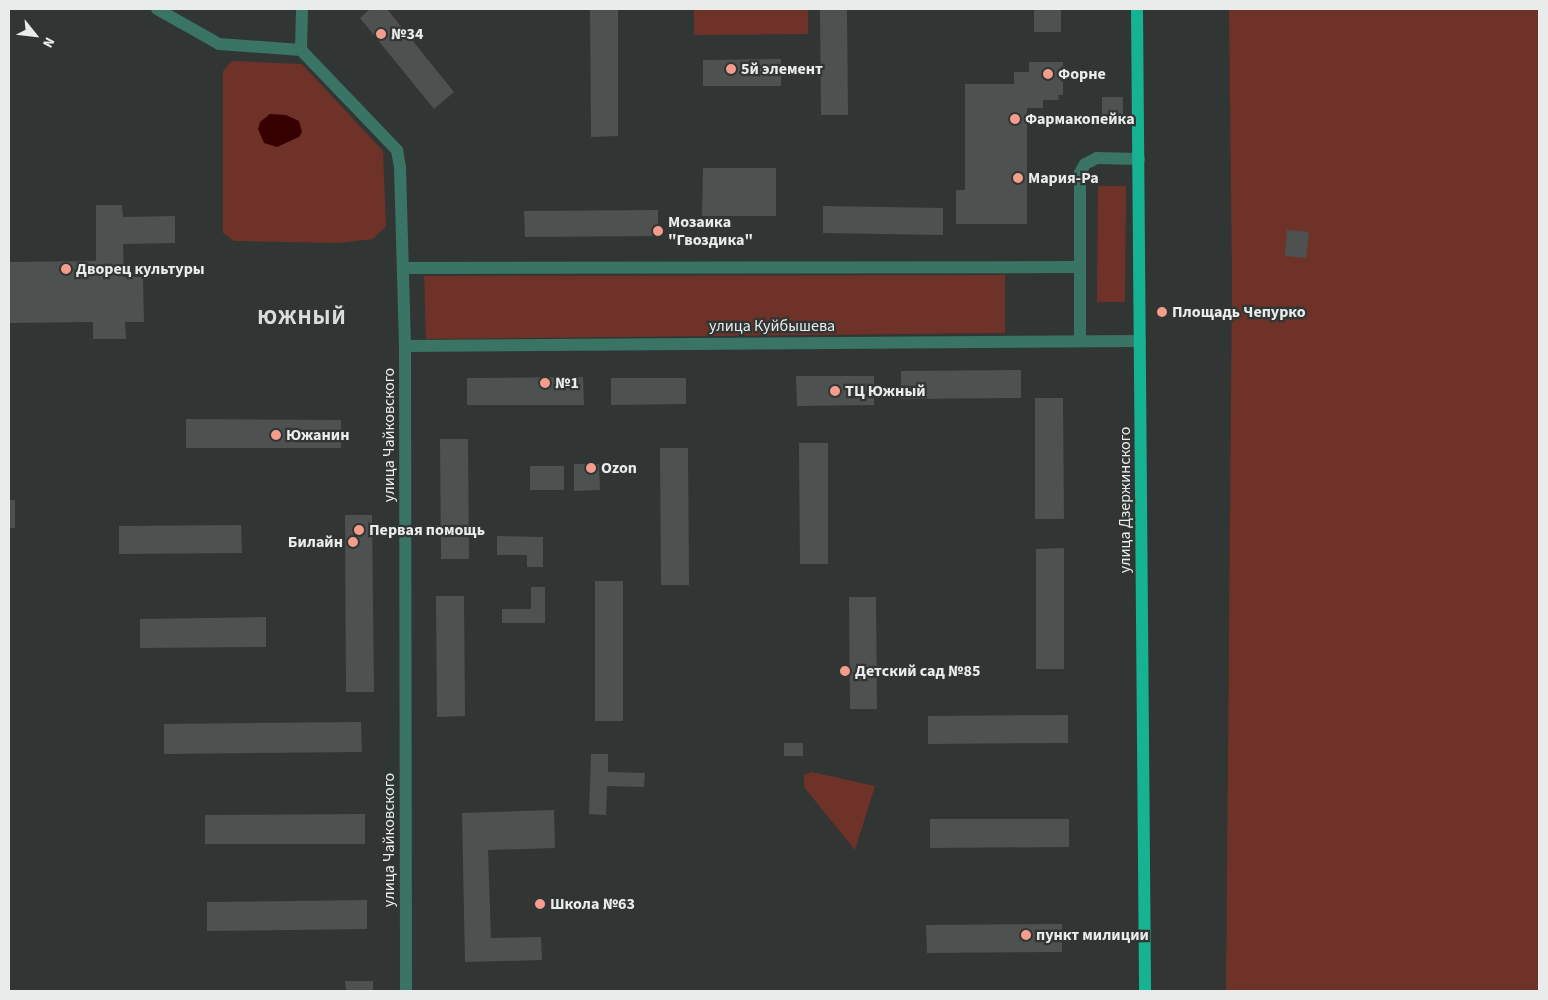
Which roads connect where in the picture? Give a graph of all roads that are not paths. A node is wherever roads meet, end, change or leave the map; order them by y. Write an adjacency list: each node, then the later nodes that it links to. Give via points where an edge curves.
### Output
1 (156, 9): 4 (street, via 219,44)
2 (302, 9): 4 (street)
3 (1137, 9): 5 (main road, улица Дзержинского)
4 (301, 50): 7 (street, улица Чайковского, via 398,150)
5 (1139, 159): 6 (street, via 1097,158 1082,168); 9 (main road, улица Дзержинского)
6 (1080, 267): 7 (street); 8 (street)
7 (404, 268): 10 (street, улица Чайковского)
8 (1080, 340): 9 (street, улица Куйбышева); 10 (street, улица Куйбышева)
9 (1140, 341): 12 (main road, улица Дзержинского)
10 (405, 346): 11 (street, улица Чайковского)
11 (406, 991)
12 (1145, 991)

